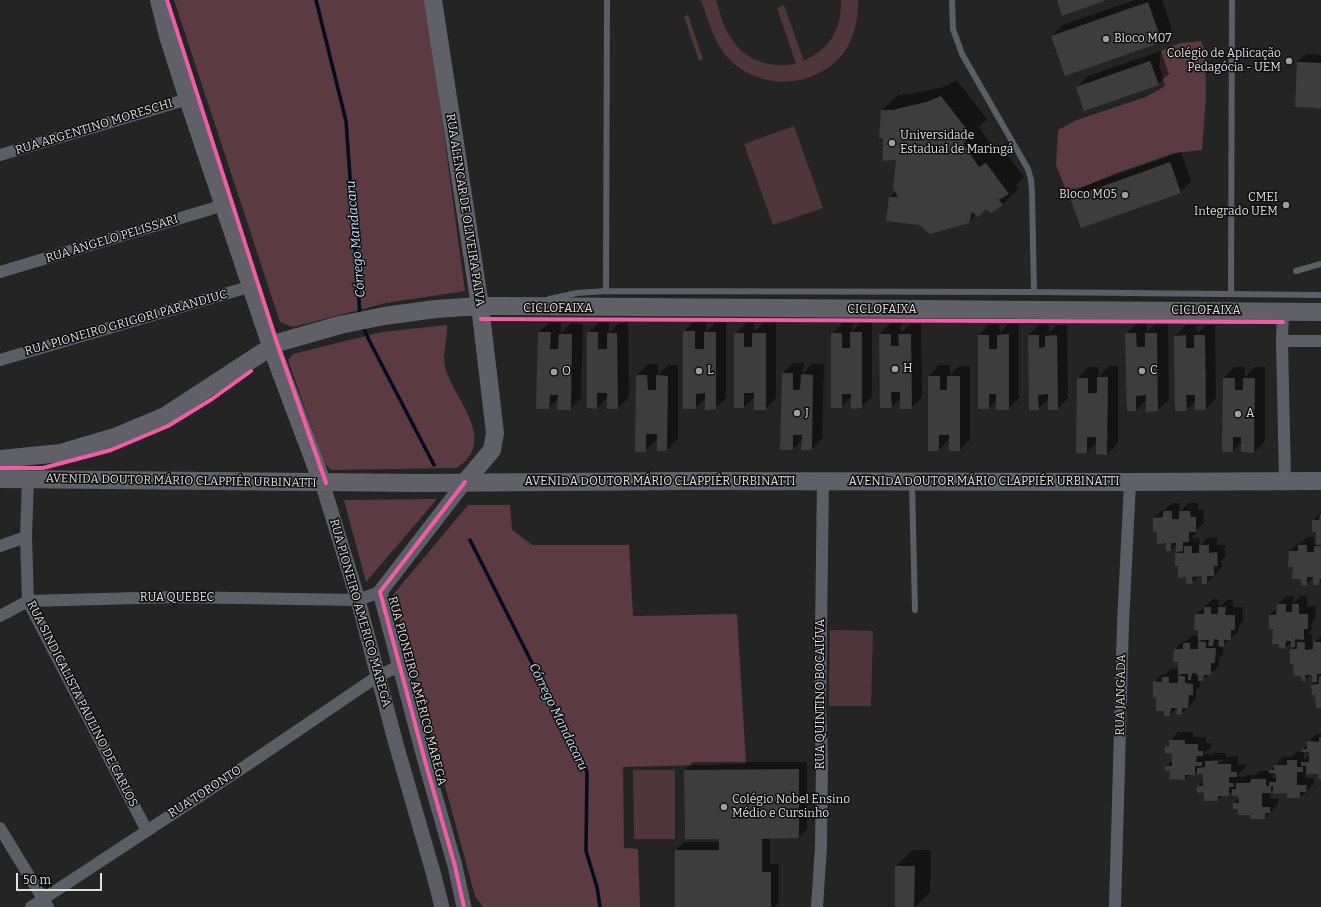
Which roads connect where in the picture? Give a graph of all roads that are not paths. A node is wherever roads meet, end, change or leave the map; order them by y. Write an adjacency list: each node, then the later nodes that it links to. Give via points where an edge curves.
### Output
1 (159, 0): 6 (main road)
2 (433, 0): 17 (main road, RUA ALENCAR DE OLIVEIRA PAIVA)
3 (607, 0): 13 (lane)
4 (952, 0): 14 (lane, via 953,29 962,54 1028,169 1032,192)
5 (1232, 0): 15 (lane)
6 (188, 99): 7 (street, RUA ARGENTINO MORESCHI); 8 (main road)
7 (0, 155)
8 (224, 205): 11 (street, RUA ÂNGELO PELISSARI); 12 (main road)
9 (1321, 264): 10 (lane)
10 (1296, 271)
11 (0, 272)
12 (252, 286): 23 (main road); 24 (street, RUA PIONEIRO GRIGORI PARANDIUC)
13 (606, 291): 14 (lane); 18 (lane, via 577,293)
14 (1034, 292): 15 (lane)
15 (1231, 294): 16 (lane)
16 (1321, 295)
17 (480, 306): 18 (main road, AVENIDA DOUTOR MÁRIO CLAPPIÉR URBINATTI); 23 (main road, AVENIDA DOUTOR MÁRIO CLAPPIÉR URBINATTI, via 384,316 340,325); 33 (main road, RUA ALENCAR DE OLIVEIRA PAIVA, via 495,433 492,450)
18 (502, 306): 19 (main road, AVENIDA DOUTOR MÁRIO CLAPPIÉR URBINATTI)
19 (1283, 311): 20 (main road, AVENIDA DOUTOR MÁRIO CLAPPIÉR URBINATTI); 21 (street)
20 (1321, 312)
21 (1282, 341): 22 (street); 30 (street)
22 (1321, 341)
23 (271, 346): 25 (main road, AVENIDA DOUTOR MÁRIO CLAPPIÉR URBINATTI, via 165,416 115,437 61,453); 32 (main road)
24 (0, 360)
25 (0, 458)
26 (0, 479): 27 (main road, AVENIDA DOUTOR MÁRIO CLAPPIÉR URBINATTI)
27 (28, 479): 32 (main road, AVENIDA DOUTOR MÁRIO CLAPPIÉR URBINATTI); 35 (street, RUA SINDICALISTA PAULINO DE CARLOS)
28 (823, 481): 29 (main road, AVENIDA DOUTOR MÁRIO CLAPPIÉR URBINATTI); 33 (main road, AVENIDA DOUTOR MÁRIO CLAPPIÉR URBINATTI); 50 (street, RUA QUINTINO BOCAIÚVA, via 821,847)
29 (912, 481): 34 (main road, AVENIDA DOUTOR MÁRIO CLAPPIÉR URBINATTI); 40 (lane)
30 (1285, 481): 31 (main road, AVENIDA DOUTOR MÁRIO CLAPPIÉR URBINATTI); 34 (main road, AVENIDA DOUTOR MÁRIO CLAPPIÉR URBINATTI)
31 (1321, 481)
32 (322, 482): 33 (main road, AVENIDA DOUTOR MÁRIO CLAPPIÉR URBINATTI); 38 (street, RUA PIONEIRO AMERICO MAREGA)
33 (465, 482): 37 (street, RUA PIONEIRO AMÉRICO MAREGA)
34 (1130, 482): 51 (street, RUA JANGADA, via 1122,631)
35 (26, 537): 36 (street); 39 (street, RUA SINDICALISTA PAULINO DE CARLOS)
36 (0, 546)
37 (380, 592): 38 (street); 42 (street, RUA PIONEIRO AMÉRICO MAREGA)
38 (358, 600): 39 (street, RUA QUEBEC, via 175,597); 43 (street, RUA PIONEIRO AMERICO MAREGA)
39 (28, 601): 41 (street, RUA QUEBEC); 45 (street, RUA SINDICALISTA PAULINO DE CARLOS)
40 (915, 610)
41 (0, 616)
42 (399, 666): 43 (street, RUA TORONTO); 49 (street, RUA PIONEIRO AMÉRICO MAREGA)
43 (378, 676): 45 (street, RUA TORONTO); 48 (street, RUA PIONEIRO AMERICO MAREGA)
44 (0, 828): 46 (street)
45 (147, 831): 46 (street, RUA TORONTO)
46 (45, 903): 47 (street, RUA TORONTO)
47 (31, 907)
48 (442, 907)
49 (464, 907)
50 (817, 907)
51 (1115, 907)

